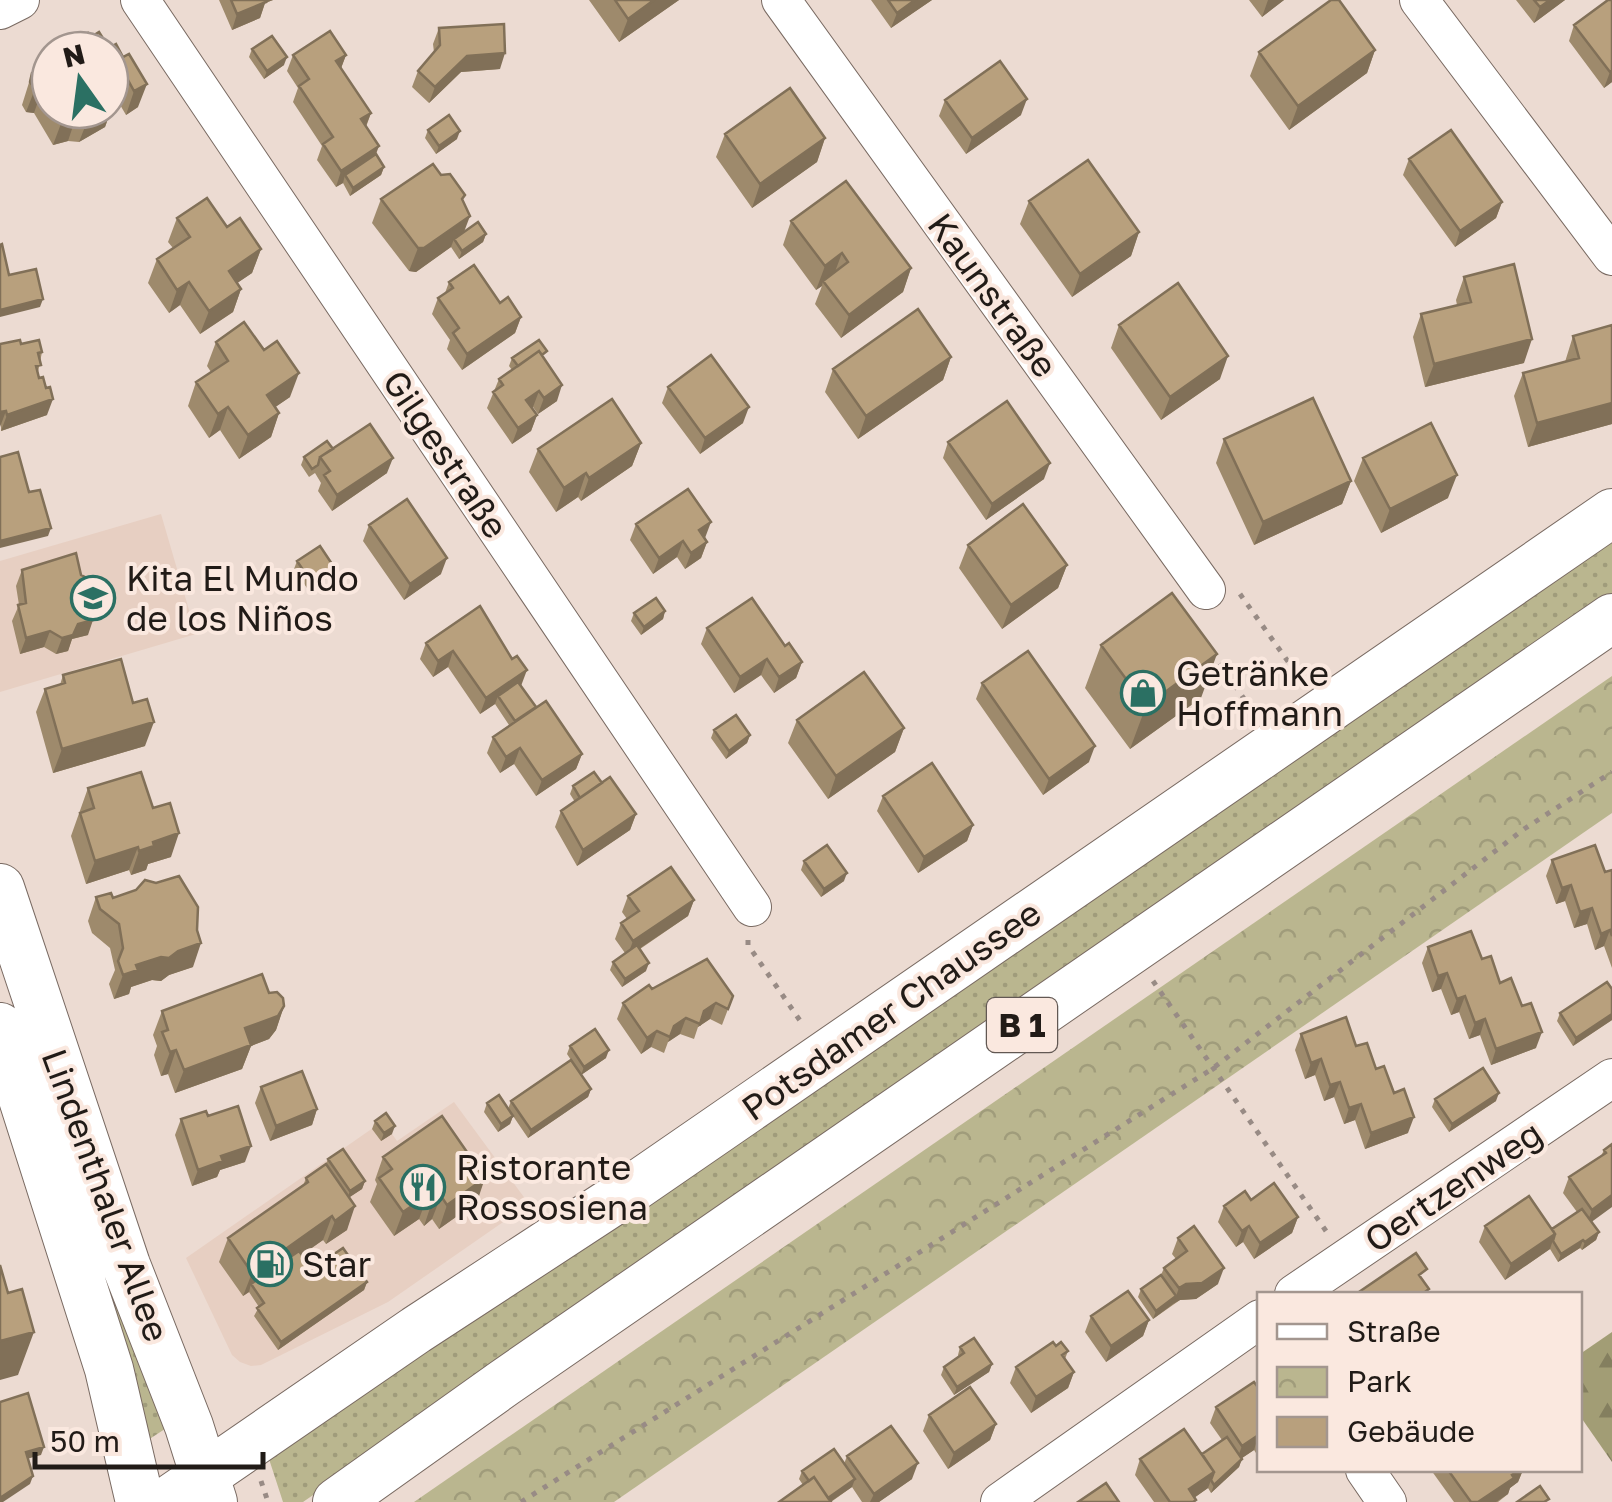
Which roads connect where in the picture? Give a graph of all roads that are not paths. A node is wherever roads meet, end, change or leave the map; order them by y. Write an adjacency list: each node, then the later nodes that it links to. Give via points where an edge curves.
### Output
1 (20, 0): 5 (street)
2 (140, 0): 11 (street, Gilgestraße)
3 (781, 0): 8 (street, Kaunstraße)
4 (1419, 0): 6 (street)
5 (0, 10)
6 (1612, 256)
7 (1612, 512): 19 (main road, Potsdamer Chaussee / B 1, via 624,1194 416,1330)
8 (1217, 594)
9 (1612, 618): 22 (main road, B 1)
10 (0, 888): 14 (main road, Lindenthaler Allee)
11 (752, 907)
12 (0, 1026): 15 (main road, Lindenthaler Allee)
13 (1612, 1078): 16 (street, Oertzenweg)
14 (121, 1250): 15 (street); 19 (main road, Lindenthaler Allee)
15 (77, 1265): 20 (main road, Lindenthaler Allee)
16 (1297, 1292)
17 (1257, 1320): 23 (street)
18 (1365, 1472): 24 (street)
19 (209, 1488): 21 (main road, Potsdamer Chaussee / B 1)
20 (140, 1502)
21 (166, 1502)
22 (337, 1502)
23 (1000, 1502)
24 (1387, 1502)

